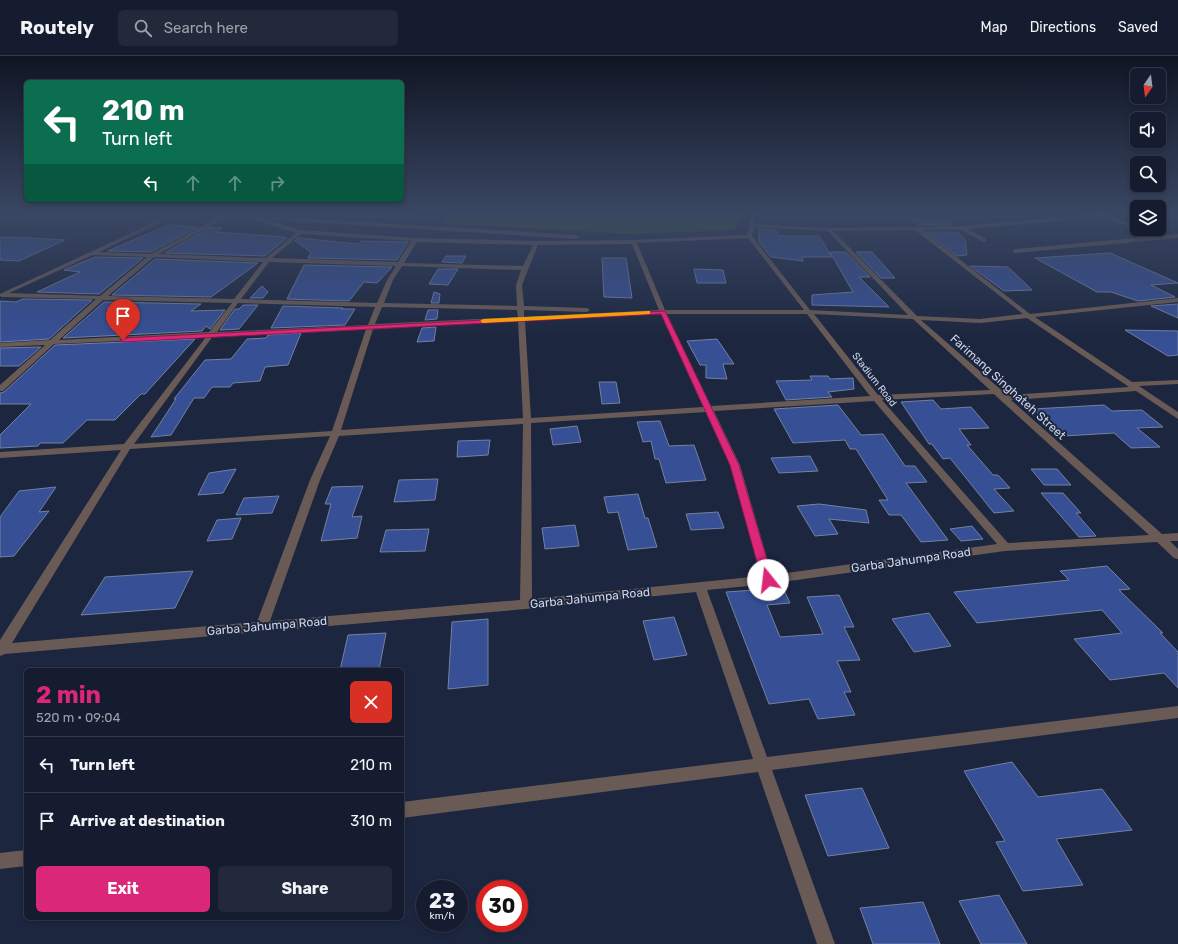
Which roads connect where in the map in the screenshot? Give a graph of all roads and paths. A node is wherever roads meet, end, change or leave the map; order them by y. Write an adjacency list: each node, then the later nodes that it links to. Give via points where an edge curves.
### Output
1 (89, 255): 14 (street)
2 (153, 255): 15 (street)
3 (163, 255): 11 (street)
4 (272, 255): 11 (street)
5 (406, 255): 12 (street)
6 (531, 255): 13 (street)
7 (640, 255): 20 (street)
8 (765, 255): 21 (street, Stadium Road)
9 (854, 255): 22 (street, Farimang Singhateh Street)
10 (951, 255): 23 (street)
11 (267, 260): 12 (street); 17 (street)
12 (400, 265): 13 (street); 18 (street, via 390,280)
13 (525, 268): 19 (street, via 519,285)
14 (1, 294): 15 (street)
15 (101, 298): 17 (street); 27 (street)
16 (1178, 300): 23 (street)
17 (235, 301): 18 (street); 26 (street)
18 (380, 304): 19 (street); 25 (street)
19 (522, 308): 20 (street); 24 (street)
20 (663, 312): 21 (street); 24 (street); 34 (street)
21 (810, 312): 22 (street); 33 (street, Stadium Road)
22 (913, 316): 23 (street, via 980,321); 32 (street, Farimang Singhateh Street)
23 (1029, 316): 30 (street)
24 (522, 319): 25 (street); 36 (street)
25 (370, 327): 26 (street); 37 (street)
26 (211, 335): 27 (street); 38 (street)
27 (50, 344): 28 (street); 31 (street)
28 (0, 345)
29 (1178, 382): 30 (street)
30 (1132, 384): 32 (street, via 1135,389 1006,398); 35 (street)
31 (0, 389)
32 (995, 392): 33 (street); 40 (street, Farimang Singhateh Street)
33 (876, 398): 34 (street); 42 (street, Stadium Road)
34 (709, 409): 36 (street); 44 (street, via 735,465)
35 (1178, 416)
36 (527, 421): 37 (street); 46 (street)
37 (336, 433): 38 (street); 47 (street, via 315,480)
38 (127, 447): 39 (street); 48 (street)
39 (0, 455)
40 (1158, 538): 41 (street, Garba Jahumpa Road); 42 (street, Garba Jahumpa Road); 43 (street, Farimang Singhateh Street)
41 (1178, 538)
42 (1005, 547): 44 (street, Garba Jahumpa Road)
43 (1178, 555)
44 (768, 580): 45 (street, Garba Jahumpa Road)
45 (700, 587): 46 (street, Garba Jahumpa Road); 50 (street)
46 (526, 604): 47 (street, Garba Jahumpa Road)
47 (262, 626): 48 (street, Garba Jahumpa Road)
48 (0, 650)
49 (1178, 712): 50 (street)
50 (764, 764): 51 (street); 54 (street)
51 (404, 810)
52 (24, 858): 53 (street)
53 (0, 861)
54 (826, 944)

